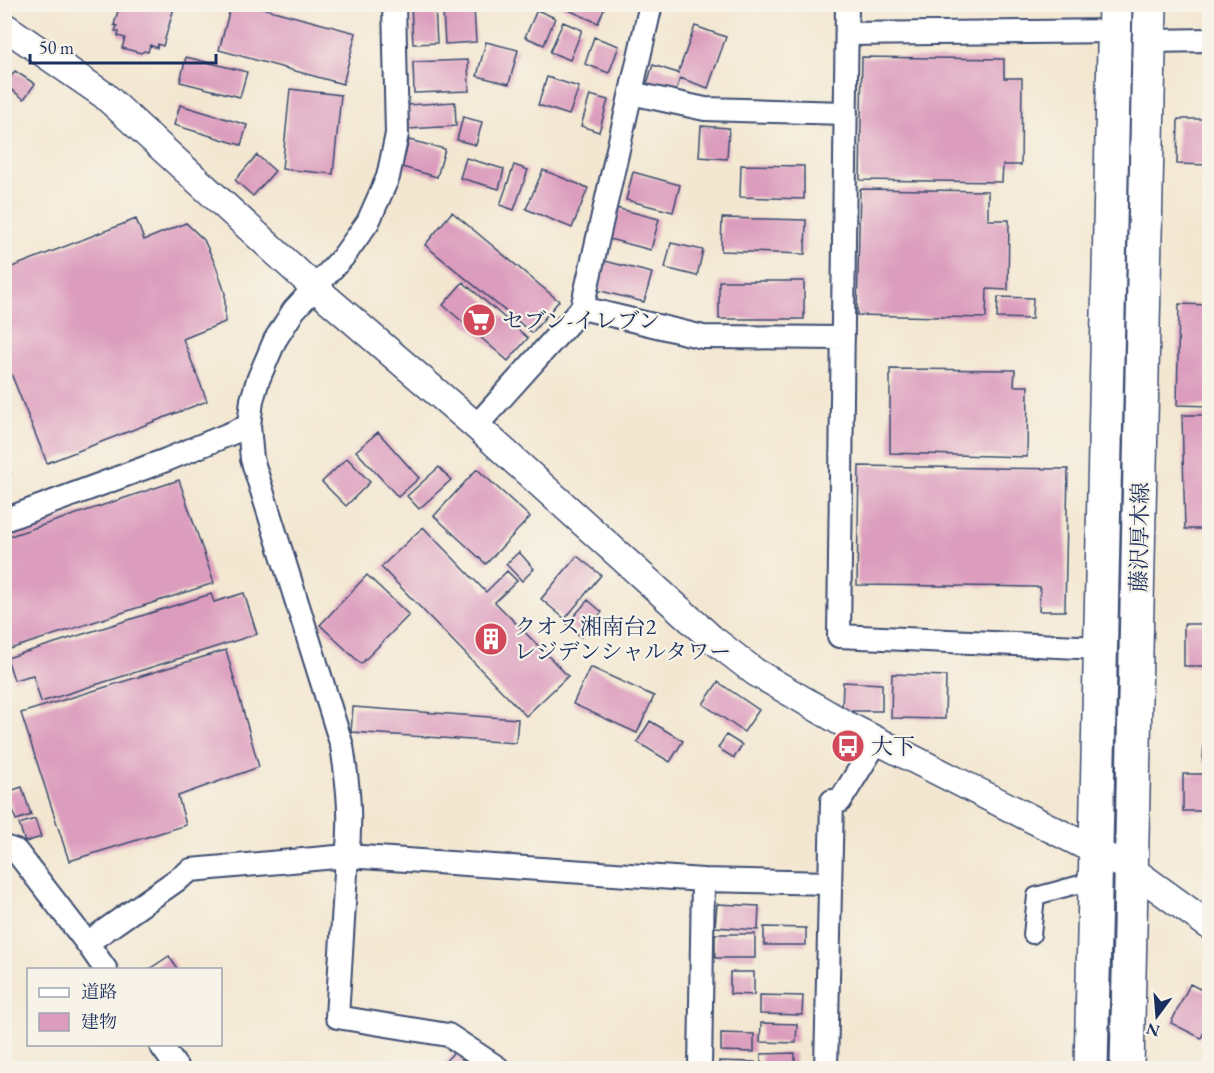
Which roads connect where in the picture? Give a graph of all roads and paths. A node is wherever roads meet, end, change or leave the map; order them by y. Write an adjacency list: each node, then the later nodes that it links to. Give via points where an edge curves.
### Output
1 (394, 4): 12 (street, via 397,134 388,177 368,222)
2 (651, 4): 10 (street)
3 (847, 4): 7 (street)
4 (1150, 4): 8 (main road, 藤沢厚木線)
5 (1114, 18): 7 (street); 18 (main road, 藤沢厚木線)
6 (4, 26): 12 (street, via 104,95)
7 (847, 34): 11 (street)
8 (1150, 40): 9 (street); 23 (main road, 藤沢厚木線)
9 (1209, 40)
10 (631, 93): 11 (street, via 705,110); 13 (street)
11 (846, 113): 14 (street)
12 (315, 288): 15 (street, via 294,310 275,340 258,380); 16 (street)
13 (582, 308): 14 (street, via 703,337); 16 (street)
14 (843, 338): 18 (street, via 839,636)
15 (249, 426): 17 (street); 21 (street, via 252,459 342,746 349,785)
16 (476, 426): 19 (street, via 711,638 754,672)
17 (4, 520)
18 (1100, 648): 22 (main road, 藤沢厚木線)
19 (877, 741): 22 (street); 25 (street, via 840,801 832,801)
20 (4, 847): 28 (street, via 16,851)
21 (347, 856): 24 (street); 28 (street, via 191,870); 32 (street, via 337,1017 448,1035)
22 (1096, 866): 23 (street); 27 (street, via 1036,896); 35 (main road, 藤沢厚木線)
23 (1131, 869): 26 (street); 36 (main road, 藤沢厚木線)
24 (703, 880): 25 (street); 33 (street)
25 (830, 883): 34 (street)
26 (1209, 926)
27 (1032, 935)
28 (87, 943): 29 (street)
29 (105, 968)
30 (161, 1046): 31 (street)
31 (177, 1068)
32 (498, 1068)
33 (700, 1068)
34 (826, 1068)
35 (1091, 1068)
36 (1127, 1068)

